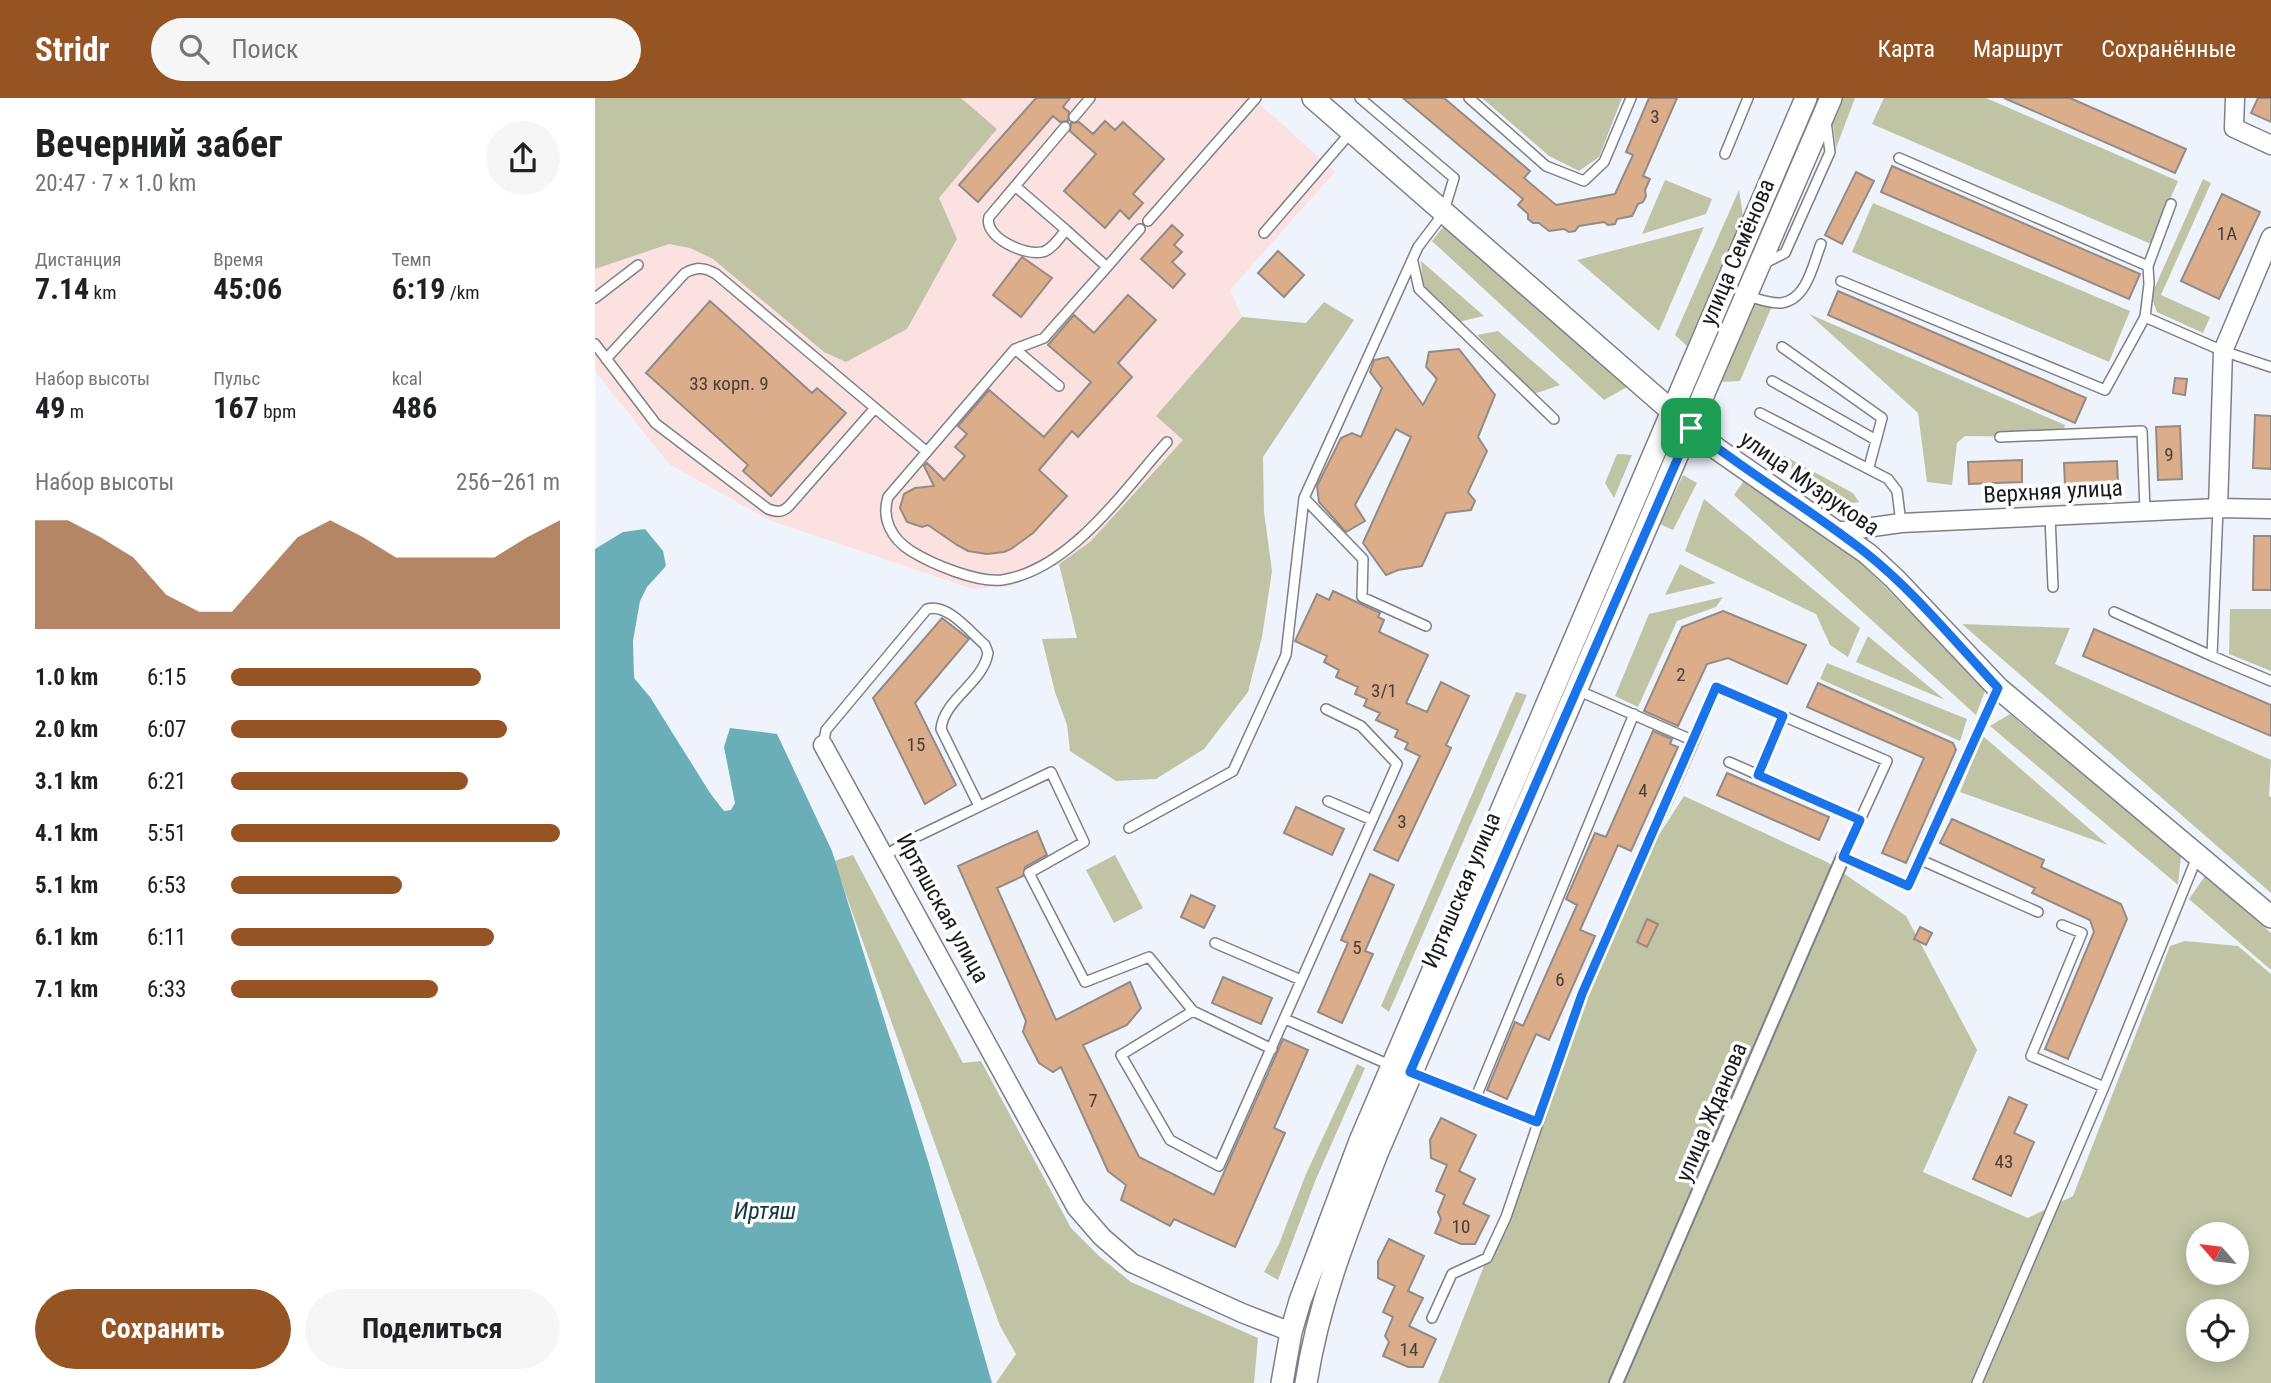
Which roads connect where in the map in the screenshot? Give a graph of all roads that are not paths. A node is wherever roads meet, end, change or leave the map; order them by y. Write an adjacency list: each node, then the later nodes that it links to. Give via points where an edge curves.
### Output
1 (1090, 98): 11 (lane)
2 (1256, 98): 22 (lane)
3 (1313, 98): 13 (street, улица Музрукова)
4 (1360, 98): 21 (lane, via 1454,178)
5 (1469, 98): 6 (lane, via 1546,166 1584,181 1604,162)
6 (1631, 98)
7 (1748, 98): 15 (lane)
8 (1806, 98): 46 (street, улица Семёнова)
9 (2235, 98): 14 (street, via 2234,128)
10 (1828, 105): 17 (street, улица Семёнова); 20 (lane, via 1829,152)
11 (1074, 117)
12 (1065, 127): 18 (lane)
13 (1351, 132): 21 (street, улица Музрукова); 25 (lane)
14 (2271, 145)
15 (1725, 154)
16 (1899, 158): 31 (lane)
17 (1797, 179): 20 (lane); 30 (street, улица Семёнова)
18 (1015, 186): 24 (lane); 24 (lane, via 987,221 1001,240 1041,253)
19 (2171, 204): 31 (lane)
20 (1805, 209): 30 (lane, via 1785,253)
21 (1443, 214): 28 (lane); 46 (street, улица Музрукова)
22 (1148, 221)
23 (1140, 229): 32 (lane)
24 (1066, 230): 32 (lane)
25 (1264, 233)
26 (2271, 237): 40 (street)
27 (1821, 244): 34 (lane, via 1797,295 1780,303)
28 (1413, 261): 48 (lane, via 1419,289); 55 (lane)
29 (638, 265): 35 (lane)
30 (1760, 265): 34 (street, улица Семёнова)
31 (2148, 266): 36 (lane)
32 (1107, 267): 39 (lane, via 1044,338)
33 (1841, 281): 36 (lane, via 2105,390)
34 (1747, 296): 49 (street, улица Семёнова)
35 (595, 298)
36 (2145, 317): 40 (lane)
37 (595, 344): 41 (lane)
38 (1782, 347): 51 (lane, via 1882,418)
39 (1014, 349): 44 (lane); 53 (lane)
40 (2223, 351): 42 (lane); 56 (street)
41 (606, 359): 45 (lane, via 685,273 706,268); 45 (lane, via 655,423 777,512 789,506)
42 (2271, 367)
43 (1772, 380): 51 (lane)
44 (1059, 386)
45 (875, 408): 53 (lane)
46 (1672, 412): 49 (street, улица Музрукова); 67 (street, Иртяшская улица)
47 (1760, 413): 54 (lane)
48 (1554, 419)
49 (1691, 428): 61 (street, улица Музрукова); 69 (street, Иртяшская улица)
50 (2000, 437): 58 (lane, via 2142,430)
51 (1876, 440): 54 (lane)
52 (1167, 442): 53 (lane, via 1075,545 1045,564 1001,580 980,579 927,560 903,545 889,527 884,508 888,497)
53 (927, 452)
54 (1869, 467): 60 (lane, via 1888,479 1896,491)
55 (1304, 499): 64 (lane, via 1363,559 1362,597); 81 (lane, via 1286,655 1233,771)
56 (2218, 508): 57 (street, Верхняя улица); 58 (street, Верхняя улица); 65 (lane)
57 (2271, 509)
58 (2145, 511): 59 (street, Верхняя улица)
59 (2050, 516): 60 (street, Верхняя улица); 62 (lane)
60 (1901, 523): 61 (street, Верхняя улица)
61 (1837, 532): 68 (street, улица Музрукова, via 1895,579)
62 (2053, 587)
63 (2114, 612): 65 (lane)
64 (1426, 626)
65 (2212, 656): 66 (lane)
66 (2271, 681)
67 (1556, 682): 69 (street); 94 (street, Иртяшская улица)
68 (1998, 688): 84 (street, улица Музрукова); 85 (lane)
69 (1577, 690): 71 (lane); 94 (street, Иртяшская улица)
70 (1325, 709): 79 (lane, via 1361,726 1397,764)
71 (1634, 714): 73 (lane); 96 (lane)
72 (1783, 716): 73 (lane, via 1716,687); 76 (lane); 80 (lane, via 1887,761)
73 (1694, 741): 97 (lane, via 1582,994)
74 (823, 745): 78 (lane, via 825,730 927,608 944,610 985,645 988,653 946,713 941,729); 82 (street, Иртяшская улица)
75 (1728, 762): 76 (lane)
76 (1758, 775): 80 (lane)
77 (1328, 801): 79 (lane)
78 (979, 806): 82 (lane); 91 (lane, via 1051,772 1084,842 1028,873 1084,982 1149,957)
79 (1372, 820): 90 (lane)
80 (1860, 820): 83 (lane)
81 (1129, 828)
82 (884, 856): 99 (street, Иртяшская улица, via 1076,1207 1132,1263)
83 (1843, 857): 85 (lane, via 1908,886); 103 (street, улица Жданова)
84 (2197, 857): 87 (street, улица Музрукова); 95 (lane)
85 (1921, 860): 86 (lane)
86 (2038, 912)
87 (2271, 917)
88 (2062, 925): 95 (lane, via 2082,933 2031,1056)
89 (1215, 943): 90 (lane)
90 (1301, 980): 92 (lane)
91 (1193, 1012): 93 (lane); 93 (lane, via 1121,1055 1170,1140 1219,1166)
92 (1285, 1019): 93 (lane); 94 (lane)
93 (1272, 1049)
94 (1401, 1069): 96 (lane); 99 (street, Иртяшская улица, via 1327,1226); 100 (street, Иртяшская улица)
95 (2105, 1087): 104 (lane)
96 (1476, 1097): 97 (lane)
97 (1537, 1122): 98 (lane, via 1506,1217 1487,1258 1452,1275)
98 (1432, 1318)
99 (1291, 1332): 100 (street); 101 (street, Иртяшская улица)
100 (1313, 1337): 102 (street, Иртяшская улица)
101 (1282, 1383)
102 (1306, 1383)
103 (1616, 1383)
104 (1977, 1383)

